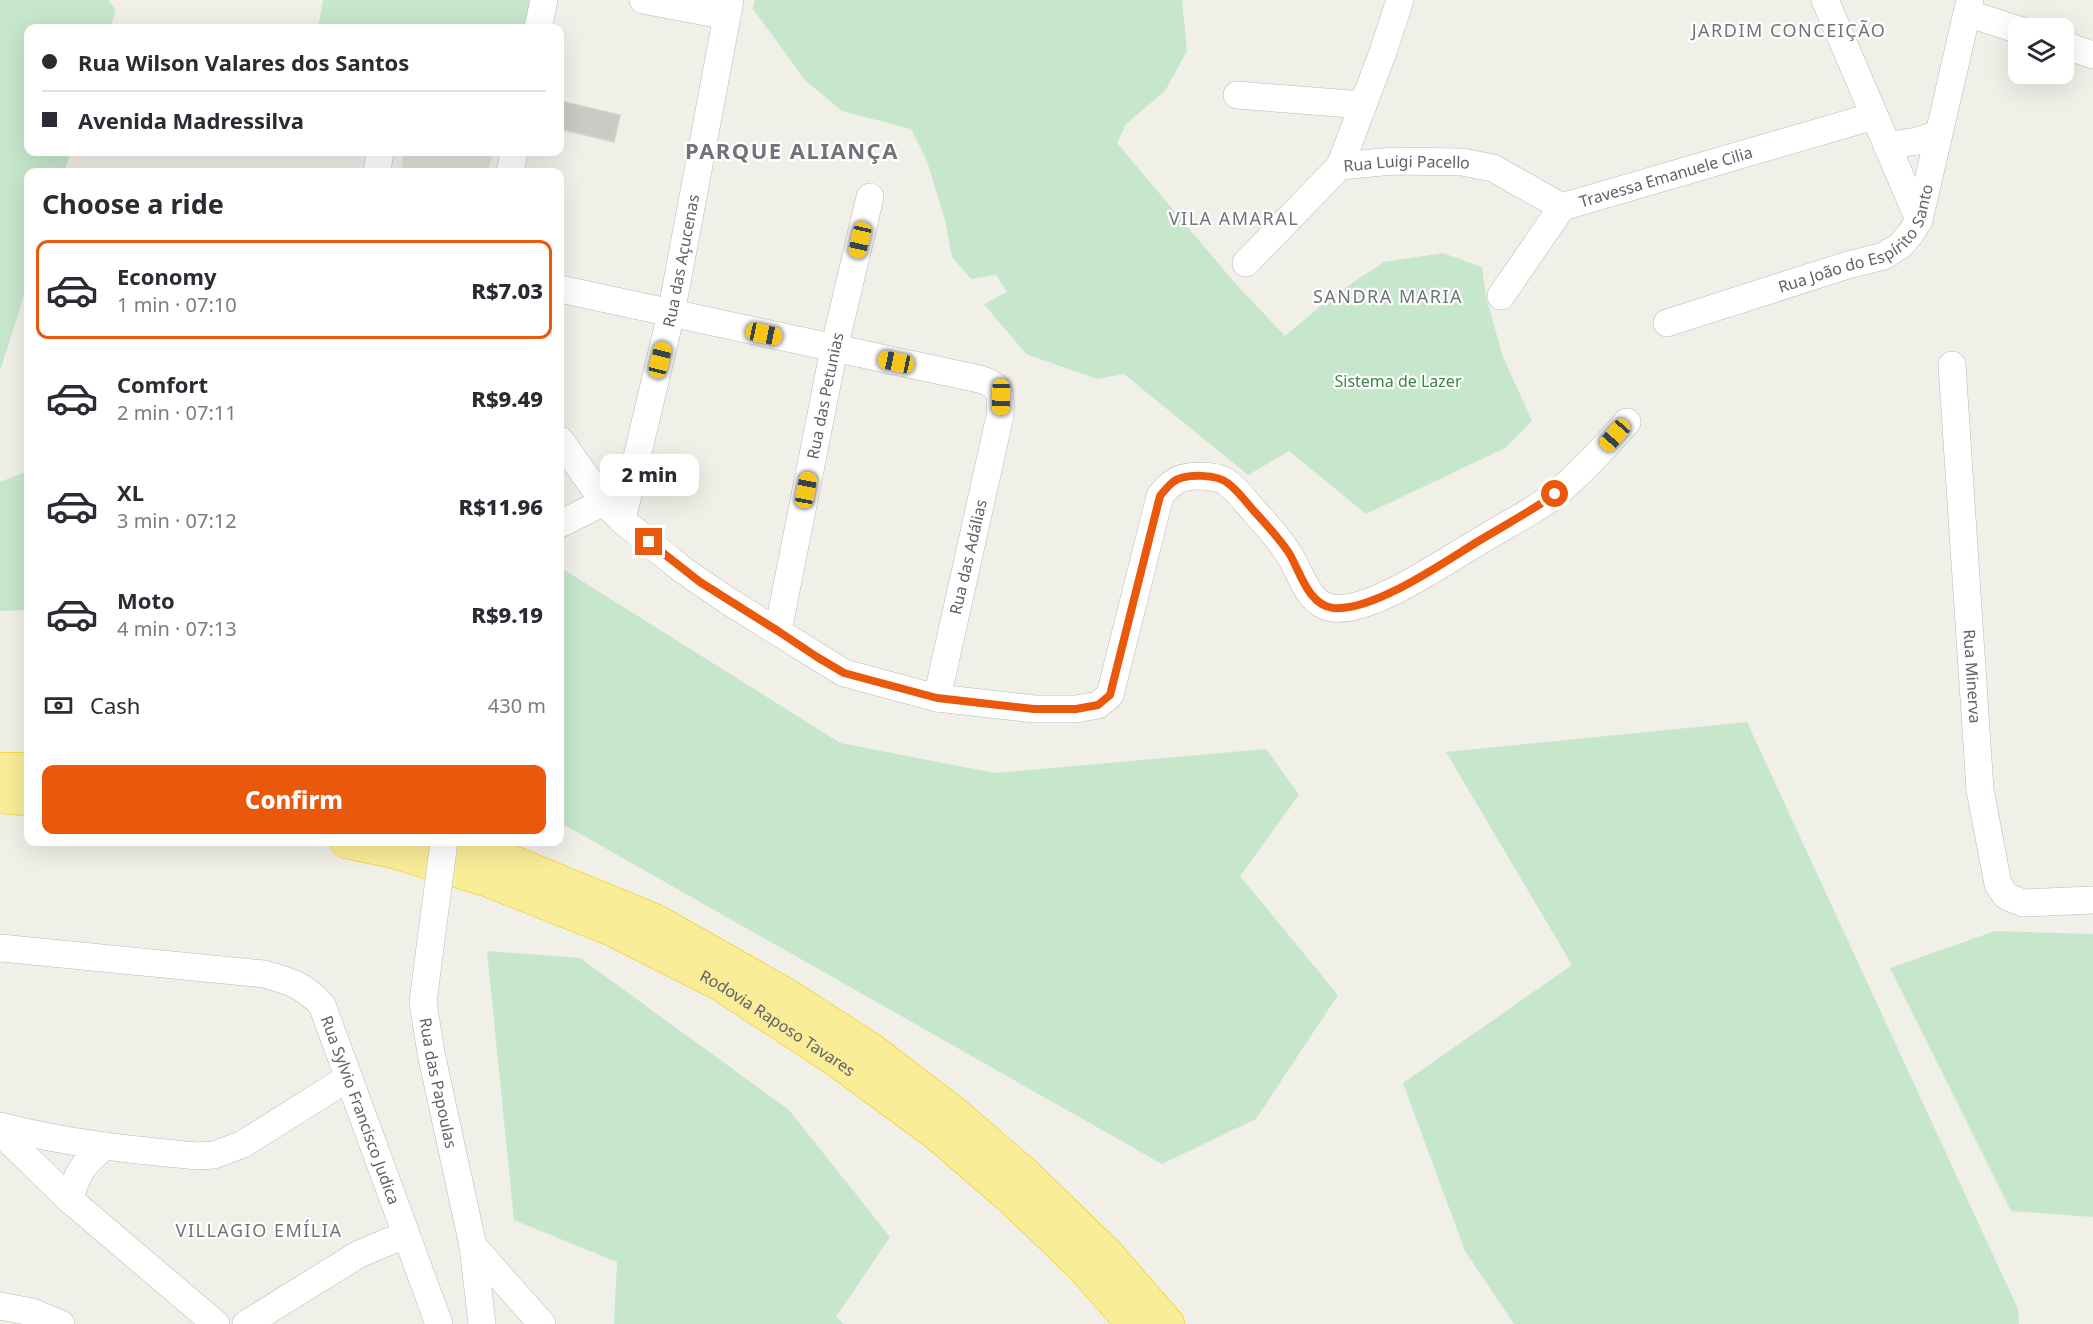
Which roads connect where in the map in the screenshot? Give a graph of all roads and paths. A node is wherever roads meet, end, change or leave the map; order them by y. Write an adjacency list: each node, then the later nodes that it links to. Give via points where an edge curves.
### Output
1 (544, 0): 7 (street)
2 (643, 0): 6 (street)
3 (1400, 0): 12 (street)
4 (1825, 0): 13 (street)
5 (1968, 7): 8 (street); 14 (street, Rua João do Espírito Santo)
6 (729, 8): 23 (street, Rua das Açucenas)
7 (539, 24)
8 (2008, 25)
9 (2074, 48): 10 (street)
10 (2093, 55)
11 (1237, 95): 12 (street)
12 (1363, 105): 16 (street)
13 (1874, 116): 15 (street); 18 (street, Travessa Emanuele Cilia)
14 (1937, 135): 15 (street); 19 (street, Rua João do Espírito Santo)
15 (1887, 146): 19 (street)
16 (1340, 166): 18 (street, Rua Luigi Pacello, via 1462,162 1493,168); 20 (street, Rua Luigi Pacello)
17 (870, 197): 25 (street, Rua das Petunias)
18 (1562, 207): 22 (street, Travessa Emanuele Cilia)
19 (1919, 220): 24 (street, Rua João do Espírito Santo, via 1901,245 1884,256)
20 (1246, 263)
21 (564, 290): 23 (street, Rua das Adálias)
22 (1501, 296)
23 (671, 314): 25 (street, Rua das Adálias); 29 (street, Rua das Açucenas)
24 (1667, 323)
25 (834, 349): 31 (street, Rua das Petunias); 32 (street, Rua das Adálias, via 992,383 1001,397)
26 (1952, 365): 40 (street, Rua Minerva, via 1980,790 1998,884 2006,896 2023,903)
27 (1627, 422): 32 (street, via 1590,463 1521,517 1422,576 1350,607 1332,608 1314,597 1289,554 1228,482 1195,476 1174,481 1160,496 1110,695 1098,705 1076,709 1034,709)
28 (564, 445): 29 (street)
29 (613, 511): 30 (street); 31 (street, via 683,570)
30 (564, 523)
31 (778, 631): 32 (street, via 844,673)
32 (937, 698)
33 (0, 769): 34 (highway)
34 (24, 769)
35 (0, 797): 36 (highway)
36 (24, 799)
37 (366, 846): 56 (highway, Rodovia Raposo Tavares, via 487,880 613,930 720,984 839,1062 938,1135 1081,1265)
38 (443, 846): 48 (street, Rua das Papoulas, bridge, via 423,1002)
39 (462, 846): 57 (highway, Rodovia Raposo Tavares, via 515,863 656,921 785,993 872,1050 1026,1175 1108,1255)
40 (2093, 900)
41 (0, 948): 42 (street, Rua Sylvio Francisco Judica, via 264,974 294,982 322,1005)
42 (348, 1078): 45 (street, via 243,1144 214,1155); 47 (street, Rua Sylvio Francisco Judica)
43 (0, 1126): 45 (street)
44 (0, 1132): 46 (street)
45 (105, 1146): 46 (street, via 75,1177)
46 (70, 1200): 51 (street)
47 (405, 1234): 52 (street, via 359,1254); 53 (street, Rua Sylvio Francisco Judica)
48 (473, 1246): 54 (street, Rua das Papoulas); 55 (street)
49 (0, 1306): 50 (street, via 32,1312)
50 (61, 1324)
51 (216, 1324)
52 (246, 1324)
53 (439, 1324)
54 (482, 1324)
55 (542, 1324)
56 (1133, 1324)
57 (1168, 1324)

